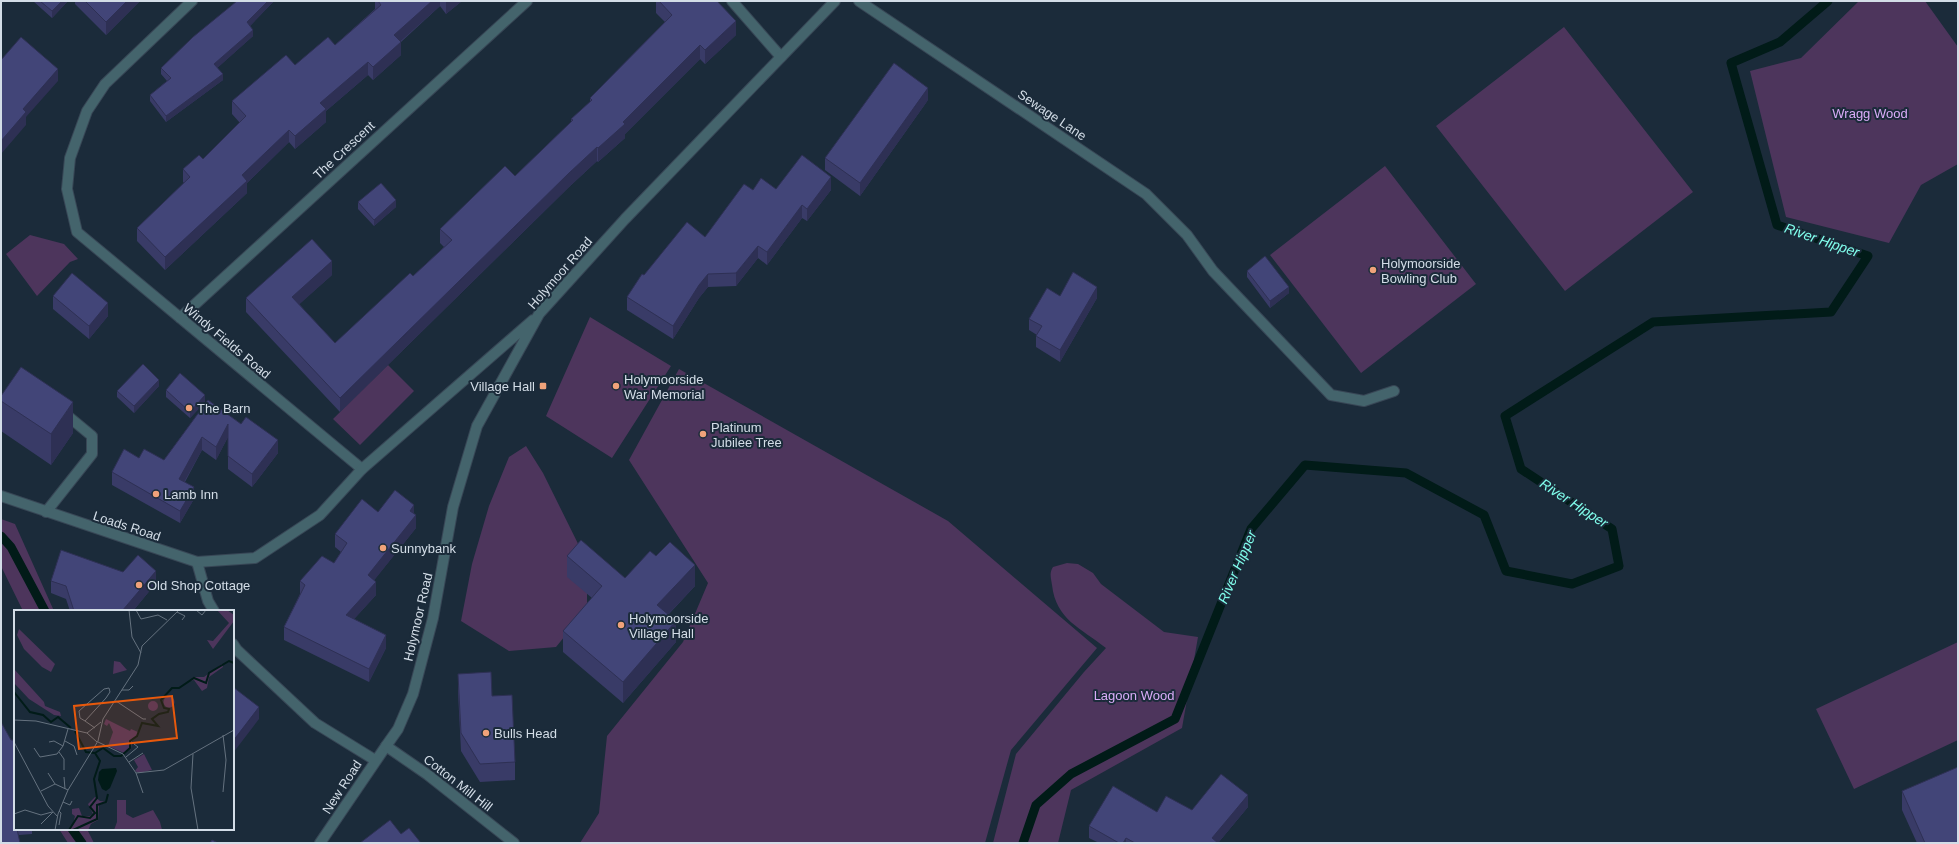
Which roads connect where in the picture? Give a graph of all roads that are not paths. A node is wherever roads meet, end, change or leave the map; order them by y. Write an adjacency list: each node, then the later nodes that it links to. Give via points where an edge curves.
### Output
1 (192, 1): 8 (street, Windy Fields Road, via 106,84 87,111 70,158 67,189 77,232)
2 (527, 1): 8 (street, The Crescent)
3 (732, 1): 6 (street)
4 (835, 1): 6 (street, Holymoor Road)
5 (859, 1): 9 (street, Sewage Lane, via 1146,194 1187,235 1213,272 1331,395 1364,401)
6 (782, 57): 7 (street, Holymoor Road, via 625,219)
7 (539, 314): 11 (street); 17 (street, Holymoor Road, via 477,426 453,507 433,618 412,694 398,729)
8 (180, 318): 11 (street, Windy Fields Road)
9 (1394, 391)
10 (59, 405): 13 (street, via 92,436 92,454)
11 (362, 469): 14 (street, via 320,515 255,558)
12 (1, 496): 13 (street, Loads Road)
13 (46, 512): 14 (street, Loads Road)
14 (197, 562): 15 (street, via 208,601)
15 (213, 610)
16 (234, 646): 18 (street, via 315,723)
17 (386, 746): 18 (street, New Road); 20 (street, Cotton Mill Hill)
18 (375, 760): 19 (street, New Road)
19 (320, 843)
20 (514, 843)

